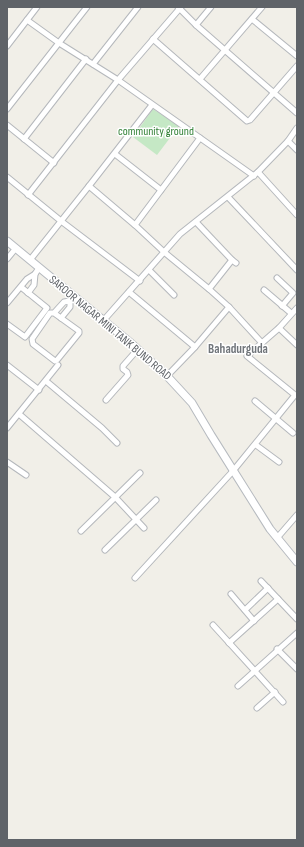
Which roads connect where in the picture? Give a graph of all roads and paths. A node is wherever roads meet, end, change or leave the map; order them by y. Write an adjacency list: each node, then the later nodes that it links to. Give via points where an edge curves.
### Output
1 (37, 7): 8 (street)
2 (87, 7): 11 (street)
3 (138, 7): 16 (street)
4 (211, 7): 9 (street)
5 (262, 7): 7 (street)
6 (180, 8): 9 (street); 10 (street)
7 (252, 19): 13 (street); 14 (street)
8 (27, 20): 11 (street); 12 (street)
9 (196, 25): 13 (street)
10 (153, 39): 18 (street); 19 (street)
11 (59, 43): 15 (street); 22 (street)
12 (7, 46)
13 (226, 50): 18 (street); 20 (street)
14 (297, 56)
15 (86, 59): 16 (street); 27 (street)
16 (93, 64): 19 (street)
17 (297, 66): 20 (street)
18 (200, 79): 20 (street, via 247,121)
19 (118, 80): 21 (street); 31 (street)
20 (274, 93): 23 (street)
21 (152, 105): 26 (street); 30 (street)
22 (7, 108)
23 (297, 112)
24 (7, 125): 27 (street)
25 (297, 128): 28 (street)
26 (200, 138): 33 (street); 36 (street)
27 (24, 139): 31 (street)
28 (288, 141): 29 (street); 32 (street)
29 (297, 150)
30 (115, 154): 35 (street); 36 (street)
31 (54, 162): 37 (street)
32 (258, 172): 33 (street); 39 (street)
33 (254, 176): 38 (street)
34 (7, 177): 37 (street)
35 (89, 186): 40 (street); 42 (street)
36 (161, 190): 42 (street)
37 (28, 195): 40 (street)
38 (228, 196): 41 (street); 49 (street)
39 (297, 216)
40 (61, 221): 47 (street); 52 (street)
41 (196, 222): 45 (street, via 180,234); 54 (street, via 234,262)
42 (135, 225): 45 (street)
43 (7, 241): 44 (main road, SAROOR NAGAR MINI TANK BUND ROAD)
44 (16, 248): 46 (street); 47 (main road, SAROOR NAGAR MINI TANK BUND ROAD)
45 (164, 252): 48 (street); 54 (street)
46 (7, 259)
47 (30, 260): 50 (main road, SAROOR NAGAR MINI TANK BUND ROAD)
48 (149, 270): 52 (street); 58 (street)
49 (297, 270)
50 (37, 271): 53 (street); 57 (street, via 34,285); 59 (main road, SAROOR NAGAR MINI TANK BUND ROAD)
51 (277, 278): 61 (street, via 293,293)
52 (140, 281): 56 (street)
53 (21, 287): 57 (street); 60 (street)
54 (209, 288): 62 (street)
55 (264, 290): 61 (street)
56 (129, 292): 67 (street); 72 (street)
57 (28, 293): 68 (street, via 47,308 25,337)
58 (174, 295)
59 (72, 299): 64 (street, via 64,302); 66 (street, via 70,307); 67 (main road, SAROOR NAGAR MINI TANK BUND ROAD)
60 (7, 303)
61 (282, 306): 65 (street)
62 (229, 307): 70 (street); 72 (street)
63 (297, 308): 65 (street)
64 (54, 313): 66 (street); 66 (street, via 50,313 32,339 33,344 55,361 79,332)
65 (291, 313): 69 (street)
66 (61, 318)
67 (103, 321): 73 (main road, SAROOR NAGAR MINI TANK BUND ROAD)
68 (7, 324)
69 (279, 328): 70 (street); 71 (street)
70 (262, 343): 79 (street, via 247,356)
71 (297, 345)
72 (195, 347): 76 (street)
73 (138, 349): 76 (main road, SAROOR NAGAR MINI TANK BUND ROAD); 80 (street, via 123,366 128,375)
74 (7, 365): 78 (street)
75 (58, 365): 77 (street)
76 (167, 376): 90 (main road, SAROOR NAGAR MINI TANK BUND ROAD, via 192,403)
77 (46, 381): 78 (street); 86 (street)
78 (39, 390): 82 (street)
79 (296, 396): 83 (street)
80 (106, 400)
81 (255, 401): 83 (street)
82 (19, 414): 84 (street); 93 (street)
83 (277, 419): 85 (street); 87 (street)
84 (7, 428)
85 (293, 433)
86 (117, 443)
87 (256, 445): 89 (street); 90 (street)
88 (7, 462): 92 (street)
89 (279, 462)
90 (233, 471): 99 (main road, SAROOR NAGAR MINI TANK BUND ROAD); 102 (street)
91 (140, 473): 93 (street)
92 (26, 475)
93 (115, 497): 96 (street); 98 (street)
94 (156, 500): 96 (street)
95 (297, 515): 99 (street)
96 (136, 520): 97 (street); 100 (street)
97 (144, 528)
98 (81, 531)
99 (277, 538): 101 (main road, SAROOR NAGAR MINI TANK BUND ROAD)
100 (105, 550)
101 (297, 562)
102 (135, 578)
103 (261, 581): 104 (street)
104 (268, 588): 106 (street); 107 (street)
105 (231, 594): 107 (street)
106 (278, 599): 108 (street); 109 (street)
107 (245, 610): 109 (street)
108 (297, 619)
109 (254, 621): 112 (street)
110 (213, 625): 112 (street)
111 (297, 633): 113 (street)
112 (230, 643): 115 (street)
113 (277, 650): 114 (street); 115 (street)
114 (297, 669)
115 (255, 670): 116 (street); 117 (street)
116 (238, 686)
117 (274, 692): 118 (street); 119 (street)
118 (283, 702)
119 (257, 708)

